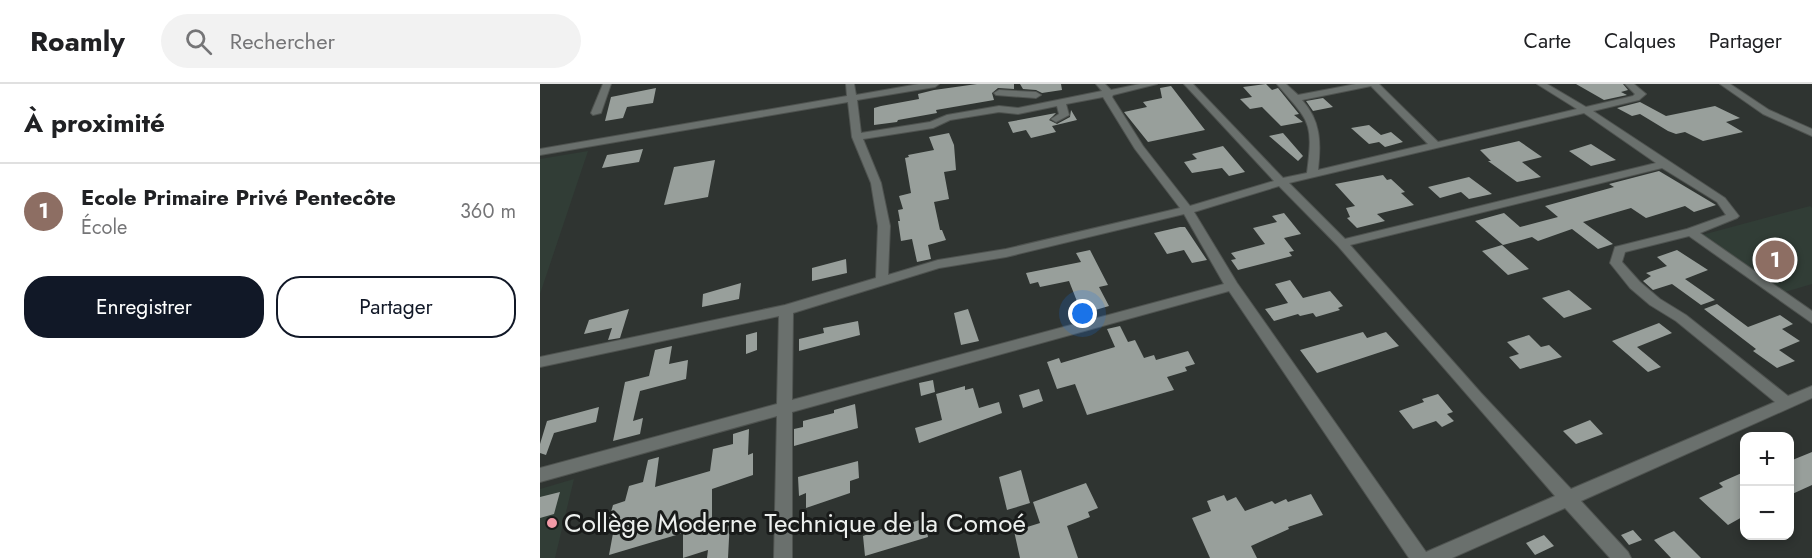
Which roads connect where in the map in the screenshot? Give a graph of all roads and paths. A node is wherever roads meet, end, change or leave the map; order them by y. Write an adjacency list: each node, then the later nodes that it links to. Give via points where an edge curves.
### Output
1 (607, 84): 22 (street)
2 (850, 84): 16 (street)
3 (935, 84): 16 (street)
4 (1100, 84): 13 (street)
5 (1153, 84): 13 (street)
6 (1188, 84): 30 (street)
7 (1281, 84): 17 (street)
8 (1372, 84): 17 (street); 26 (street)
9 (1541, 84): 21 (street)
10 (1629, 84): 21 (street, via 1641,94)
11 (1724, 84): 24 (street, via 1766,112)
12 (999, 89): 14 (street); 20 (street, via 1004,106)
13 (1109, 93): 18 (street); 31 (street, via 1107,97 1139,147)
14 (1011, 94): 15 (street); 19 (street)
15 (1036, 95)
16 (851, 98): 25 (street); 27 (street)
17 (1296, 98): 29 (street, via 1312,117 1316,142)
18 (1062, 103): 19 (street); 23 (street, via 1064,115)
19 (1039, 107): 20 (street)
20 (999, 109): 25 (street)
21 (1586, 111): 26 (street); 28 (street)
22 (596, 113)
23 (1056, 119)
24 (1812, 133)
25 (857, 137): 34 (street, via 876,183 884,226)
26 (1435, 145): 29 (street)
27 (540, 152)
28 (1664, 164): 32 (street, via 1721,200 1733,216); 33 (street)
29 (1312, 175): 30 (street)
30 (1281, 183): 31 (street); 33 (street)
31 (1187, 210): 34 (street, via 1006,253 938,264); 35 (street)
32 (1691, 232): 37 (street); 40 (street, via 1619,250 1616,263 1642,291)
33 (1342, 243): 43 (street)
34 (882, 280): 36 (street)
35 (1232, 286): 41 (street); 45 (street)
36 (786, 310): 38 (street); 41 (street)
37 (1812, 318)
38 (540, 362)
39 (1812, 392): 40 (street)
40 (1787, 403): 43 (street)
41 (786, 408): 42 (street); 44 (street)
42 (540, 476)
43 (1569, 498): 46 (street); 47 (street)
44 (783, 558)
45 (1420, 558)
46 (1432, 558)
47 (1622, 558)

